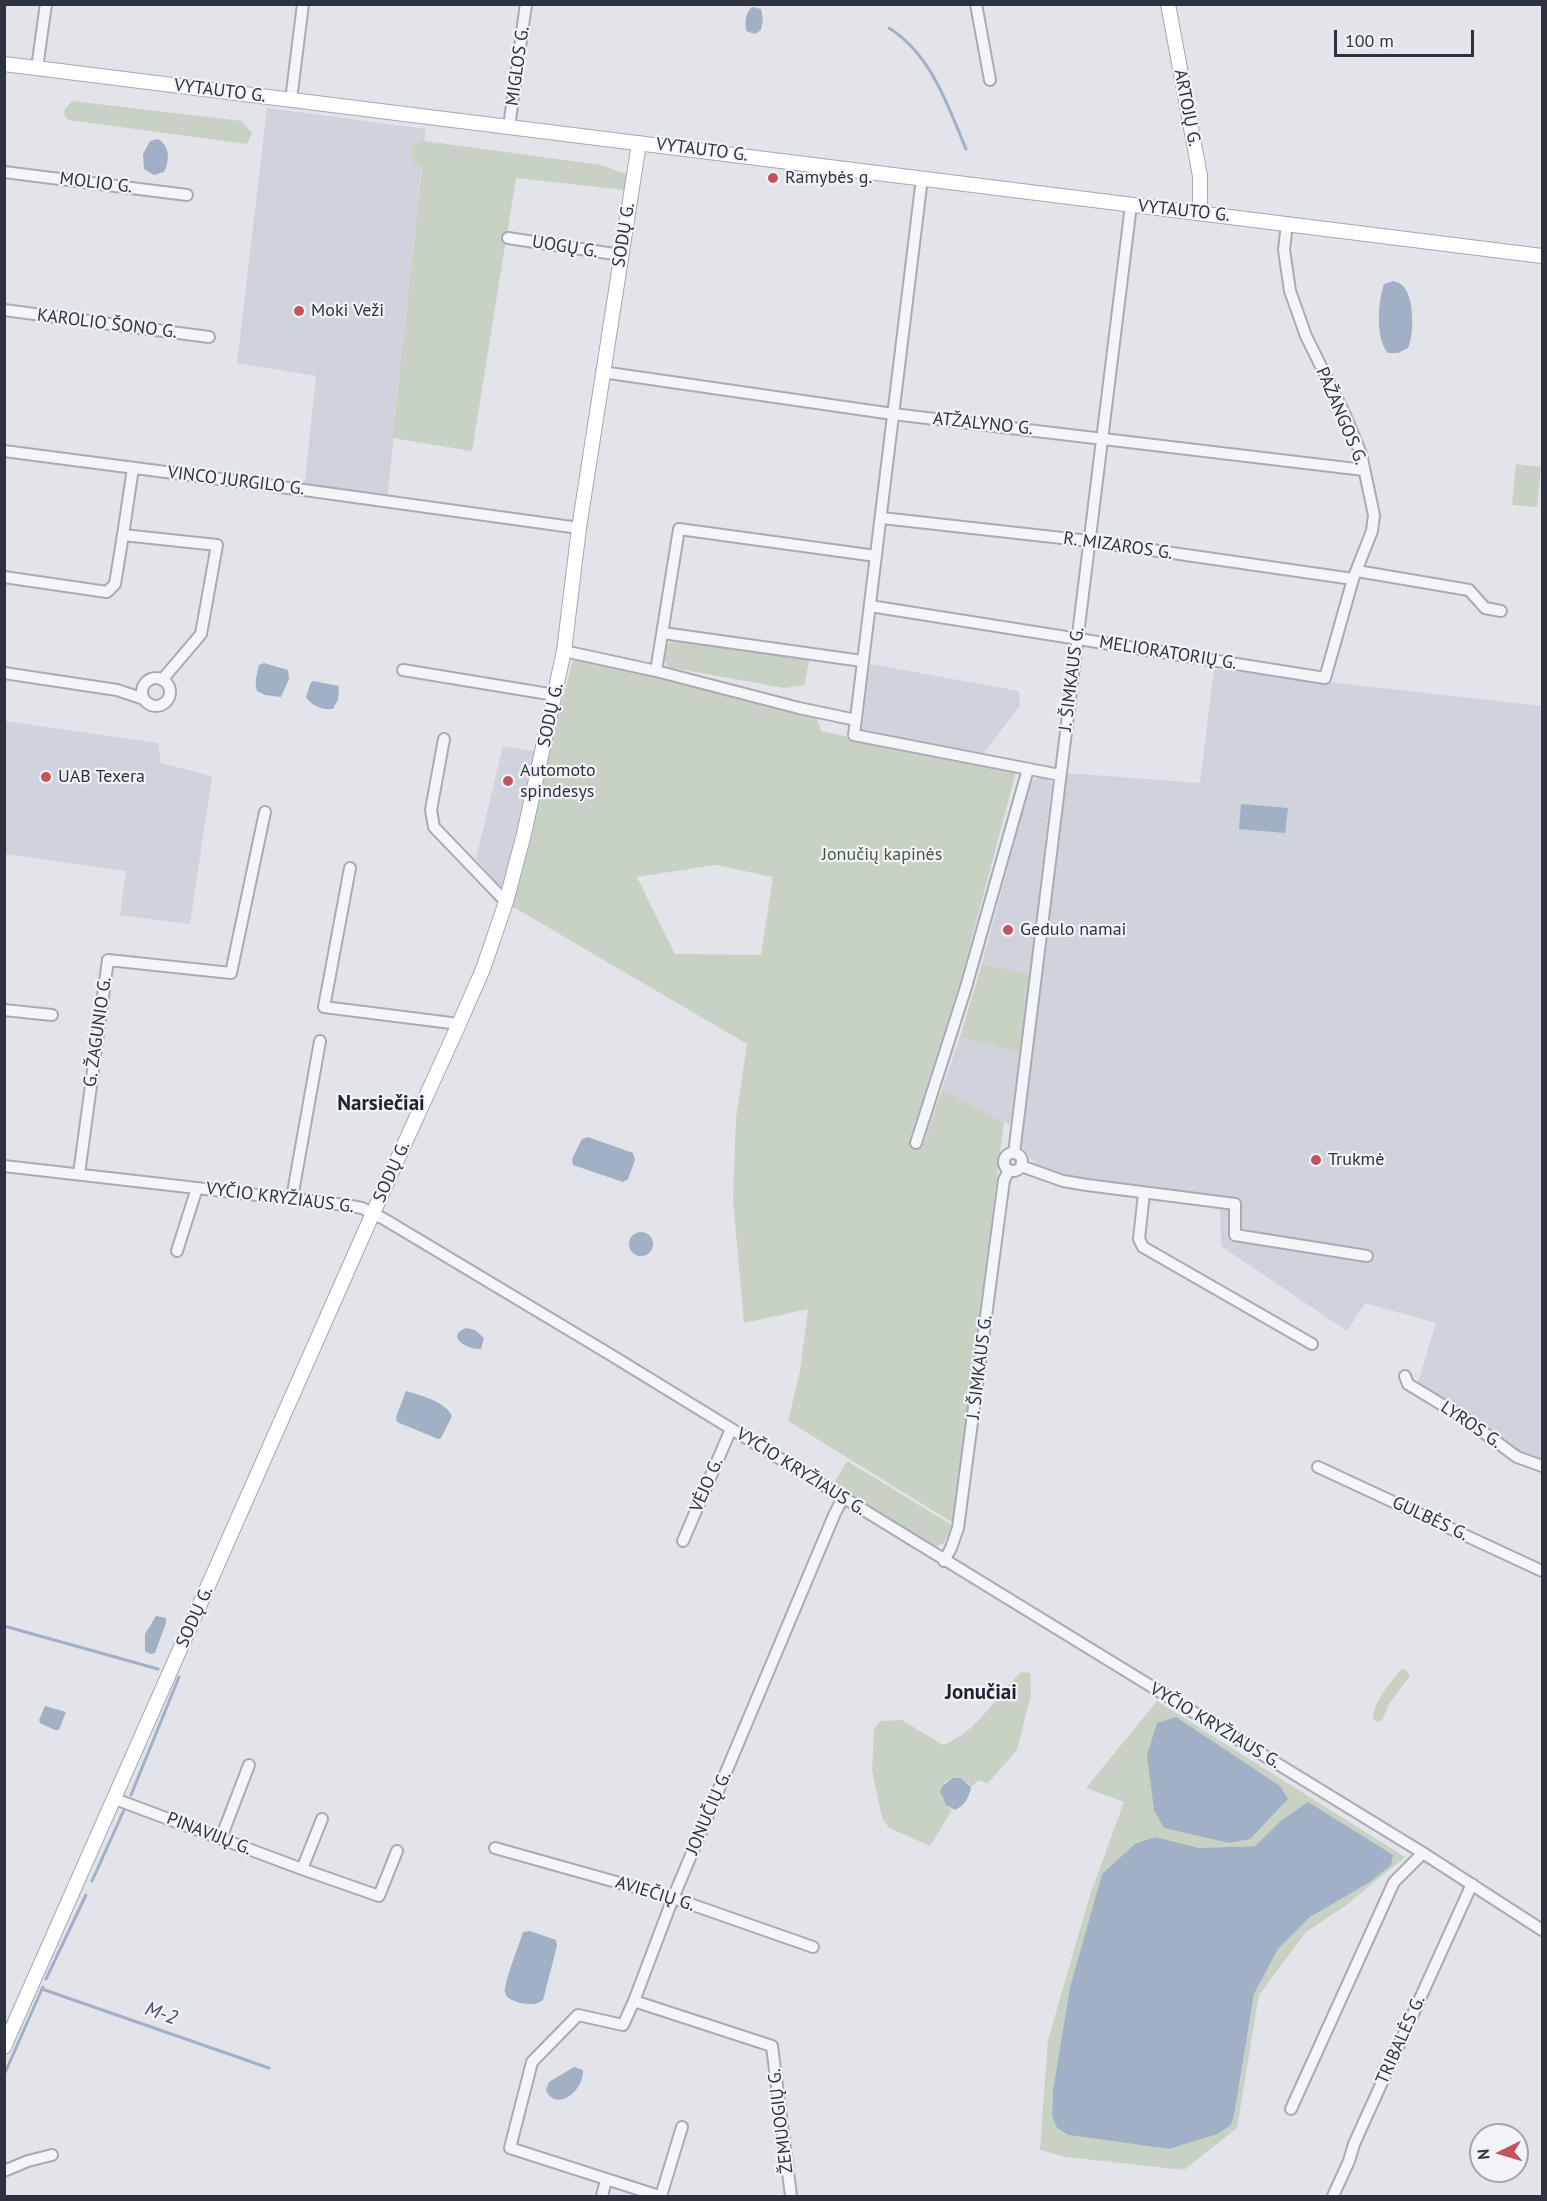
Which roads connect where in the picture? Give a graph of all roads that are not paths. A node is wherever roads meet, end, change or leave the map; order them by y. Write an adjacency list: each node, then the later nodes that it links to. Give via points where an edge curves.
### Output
1 (46, 4): 7 (street)
2 (303, 4): 9 (street)
3 (526, 4): 10 (street, MIGLOS G.)
4 (976, 4): 8 (street)
5 (1168, 4): 16 (main road, ARTOJŲ G., via 1200,176)
6 (4, 64): 7 (main road, VYTAUTO G.)
7 (37, 68): 9 (main road, VYTAUTO G.)
8 (990, 80)
9 (291, 100): 10 (main road, VYTAUTO G.)
10 (509, 127): 11 (main road, VYTAUTO G.)
11 (639, 143): 13 (main road, VYTAUTO G.); 19 (main road, SODŲ G.)
12 (4, 172): 14 (street, MOLIO G.)
13 (922, 178): 15 (main road, VYTAUTO G.); 24 (street)
14 (187, 195)
15 (1131, 205): 16 (main road, VYTAUTO G.); 25 (street, J. ŠIMKAUS G.)
16 (1200, 213): 17 (main road, VYTAUTO G.)
17 (1287, 223): 20 (main road, VYTAUTO G.); 28 (street, PAŽANGOS G., via 1284,255 1295,307 1361,454)
18 (508, 238): 19 (street, UOGŲ G.)
19 (621, 255): 23 (main road, SODŲ G.)
20 (1542, 256)
21 (4, 310): 22 (street, KAROLIO ŠONO G.)
22 (209, 337)
23 (602, 372): 24 (street, ATŽALYNO G.); 30 (main road, SODŲ G.)
24 (893, 414): 25 (street, ATŽALYNO G.); 29 (street)
25 (1102, 437): 28 (street, ATŽALYNO G.); 32 (street, J. ŠIMKAUS G.)
26 (4, 451): 27 (street, VINCO JURGILO G.)
27 (133, 468): 30 (street, VINCO JURGILO G.); 31 (street)
28 (1364, 470): 34 (street, PAŽANGOS G., via 1374,515)
29 (882, 518): 32 (street, R. MIZAROS G.); 33 (street)
30 (579, 528): 40 (main road, SODŲ G.)
31 (123, 535): 35 (street, via 115,584 107,592); 46 (street, via 217,545 201,634)
32 (1089, 541): 34 (street, R. MIZAROS G.); 39 (street, J. ŠIMKAUS G.)
33 (876, 556): 36 (street); 38 (street, via 679,529)
34 (1355, 575): 37 (street, R. MIZAROS G., via 1468,590 1485,609); 45 (street, PAŽANGOS G.)
35 (4, 577)
36 (870, 606): 39 (street, MELIORATORIŲ G.); 41 (street)
37 (1501, 611)
38 (663, 633): 41 (street); 43 (street)
39 (1077, 638): 45 (street, MELIORATORIŲ G.); 54 (street, J. ŠIMKAUS G.)
40 (564, 651): 43 (street); 49 (main road, SODŲ G.)
41 (862, 661): 51 (street)
42 (403, 670): 49 (street)
43 (656, 671): 51 (street)
44 (4, 673): 48 (street)
45 (1325, 678)
46 (162, 680): 47 (street); 50 (street, via 170,690 166,702 154,706)
47 (147, 683): 48 (street); 50 (street)
48 (117, 690): 50 (street)
49 (555, 695): 57 (main road, SODŲ G.)
50 (144, 699)
51 (856, 720): 53 (street, via 854,735)
52 (444, 740): 57 (street, via 431,810 434,827)
53 (1028, 769): 54 (street); 62 (street, via 966,987)
54 (1060, 775): 63 (street, J. ŠIMKAUS G.)
55 (264, 812): 67 (street, G. ŽAGUNIO G., via 231,973 108,960)
56 (350, 868): 60 (street, via 324,1007)
57 (506, 902): 60 (main road, SODŲ G.)
58 (4, 1010): 59 (street)
59 (52, 1015)
60 (459, 1024): 71 (main road, SODŲ G.)
61 (320, 1041): 70 (street)
62 (916, 1143)
63 (1014, 1153): 65 (street, via 1021,1157); 66 (street, J. ŠIMKAUS G., via 1004,1158 1003,1164)
64 (4, 1166): 67 (street, VYČIO KRYŽIAUS G.)
65 (1021, 1166): 66 (street); 69 (street, via 1063,1181)
66 (1009, 1170): 81 (street, J. ŠIMKAUS G., via 1004,1180 966,1482 958,1528)
67 (79, 1174): 68 (street, VYČIO KRYŽIAUS G.)
68 (196, 1188): 70 (street, VYČIO KRYŽIAUS G.); 72 (street)
69 (1144, 1193): 73 (street, via 1235,1204 1235,1236); 74 (street, via 1139,1239 1143,1246)
70 (292, 1198): 71 (street, VYČIO KRYŽIAUS G., via 345,1204)
71 (373, 1214): 76 (street, VYČIO KRYŽIAUS G., via 414,1235); 84 (main road, SODŲ G.)
72 (177, 1251)
73 (1367, 1256)
74 (1312, 1344)
75 (1405, 1376): 77 (street, LYROS G., via 1408,1384 1517,1457)
76 (731, 1429): 79 (street, VYČIO KRYŽIAUS G.); 80 (street, VĖJO G.)
77 (1542, 1466)
78 (1318, 1467): 82 (street, GULBĖS G.)
79 (843, 1498): 81 (street, VYČIO KRYŽIAUS G.); 92 (street, JONUČIŲ G.)
80 (683, 1541)
81 (944, 1561): 89 (street, VYČIO KRYŽIAUS G.)
82 (1542, 1571)
83 (249, 1766): 86 (street)
84 (115, 1799): 86 (street, PINAVIJŲ G.); 96 (main road, SODŲ G.)
85 (322, 1819): 90 (street)
86 (221, 1838): 90 (street, PINAVIJŲ G.)
87 (495, 1848): 92 (street, AVIEČIŲ G.)
88 (398, 1851): 90 (street, PINAVIJŲ G., via 379,1896)
89 (1423, 1853): 91 (street, VYČIO KRYŽIAUS G.); 97 (street, via 1394,1882)
90 (302, 1869)
91 (1472, 1884): 93 (street, VYČIO KRYŽIAUS G.); 105 (street, TRIBALĖS G.)
92 (673, 1898): 94 (street, AVIEČIŲ G.); 95 (street, JONUČIŲ G.)
93 (1542, 1930)
94 (813, 1947)
95 (634, 2001): 101 (street, JONUČIŲ G., via 623,2025 578,2015 531,2062 510,2148); 104 (street, ŽEMUOGIŲ G., via 772,2046)
96 (4, 2048)
97 (1291, 2109)
98 (682, 2127): 103 (street)
99 (52, 2155): 100 (street)
100 (4, 2171)
101 (606, 2180): 102 (street); 103 (street)
102 (602, 2196)
103 (660, 2196)
104 (791, 2196)
105 (1333, 2196)

